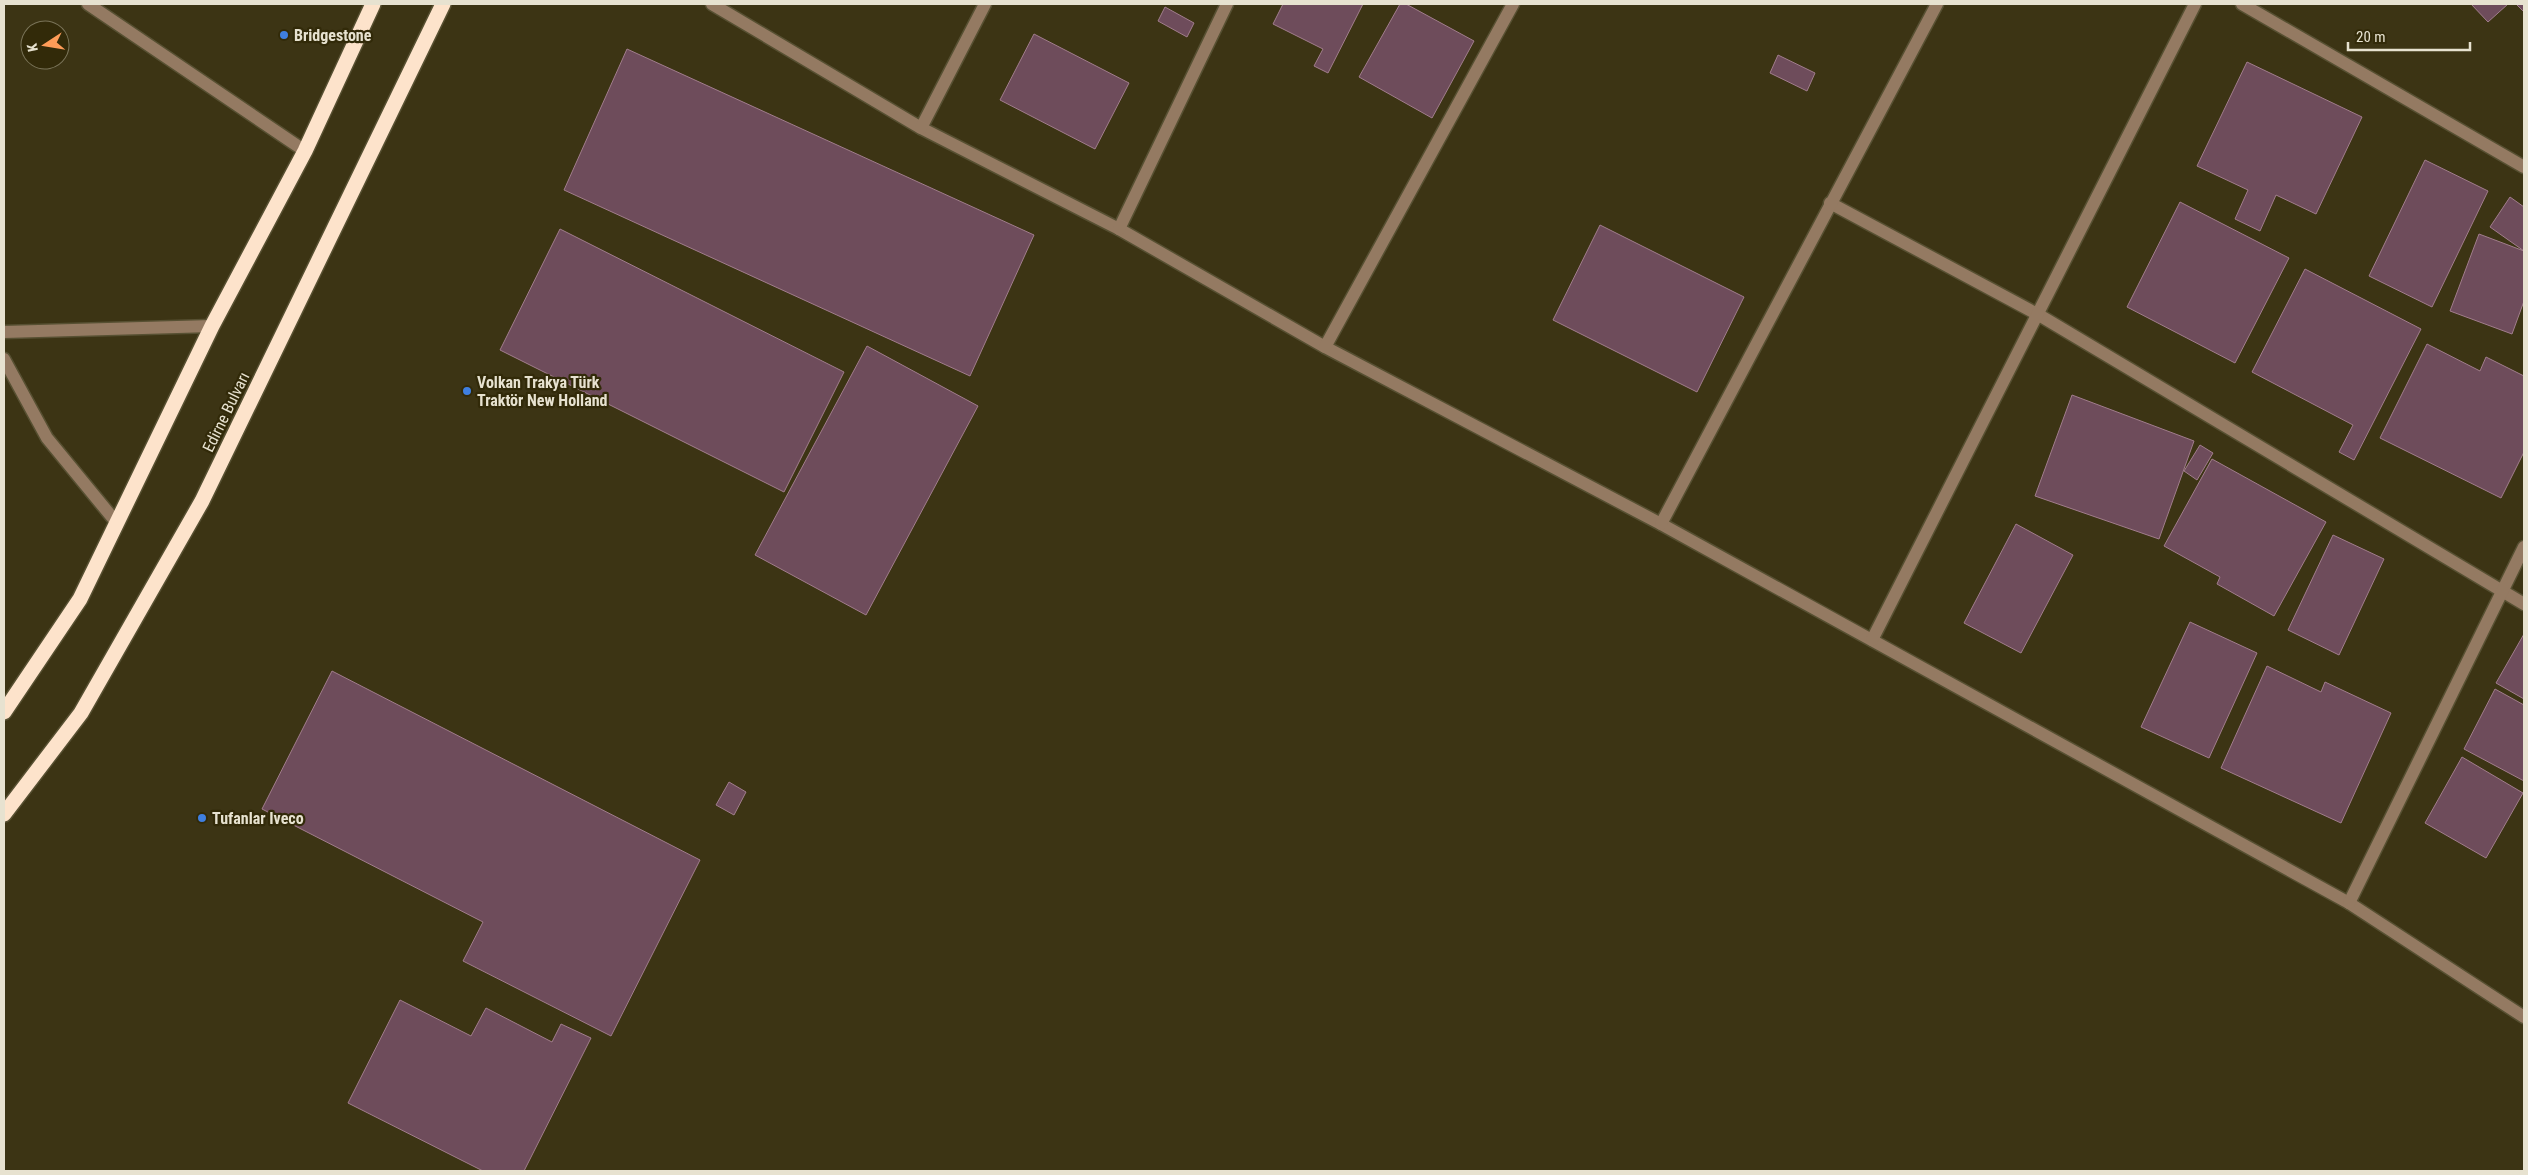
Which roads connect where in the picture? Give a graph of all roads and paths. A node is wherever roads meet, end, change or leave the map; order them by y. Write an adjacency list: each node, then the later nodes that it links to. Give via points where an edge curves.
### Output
1 (88, 4): 12 (street)
2 (373, 4): 12 (highway)
3 (443, 4): 28 (highway, Edirne Bulvarı, via 202,501 81,713)
4 (712, 4): 11 (street)
5 (985, 4): 11 (street)
6 (1227, 4): 15 (street)
7 (1513, 4): 19 (street)
8 (1937, 4): 14 (street)
9 (2195, 4): 16 (street)
10 (2242, 4): 13 (street)
11 (921, 128): 15 (street)
12 (305, 151): 17 (highway)
13 (2524, 167)
14 (1830, 202): 16 (street); 22 (street)
15 (1119, 230): 19 (street)
16 (2039, 315): 24 (street); 26 (street)
17 (212, 326): 18 (street); 21 (highway)
18 (4, 332)
19 (1325, 347): 22 (street)
20 (4, 358): 21 (street, via 47,438)
21 (116, 522): 27 (highway, via 80,599)
22 (1661, 524): 26 (street)
23 (2524, 548): 24 (street)
24 (2502, 592): 25 (street); 29 (street)
25 (2524, 604)
26 (1872, 640): 29 (street)
27 (4, 712)
28 (4, 814)
29 (2349, 903): 30 (street)
30 (2524, 1017)

